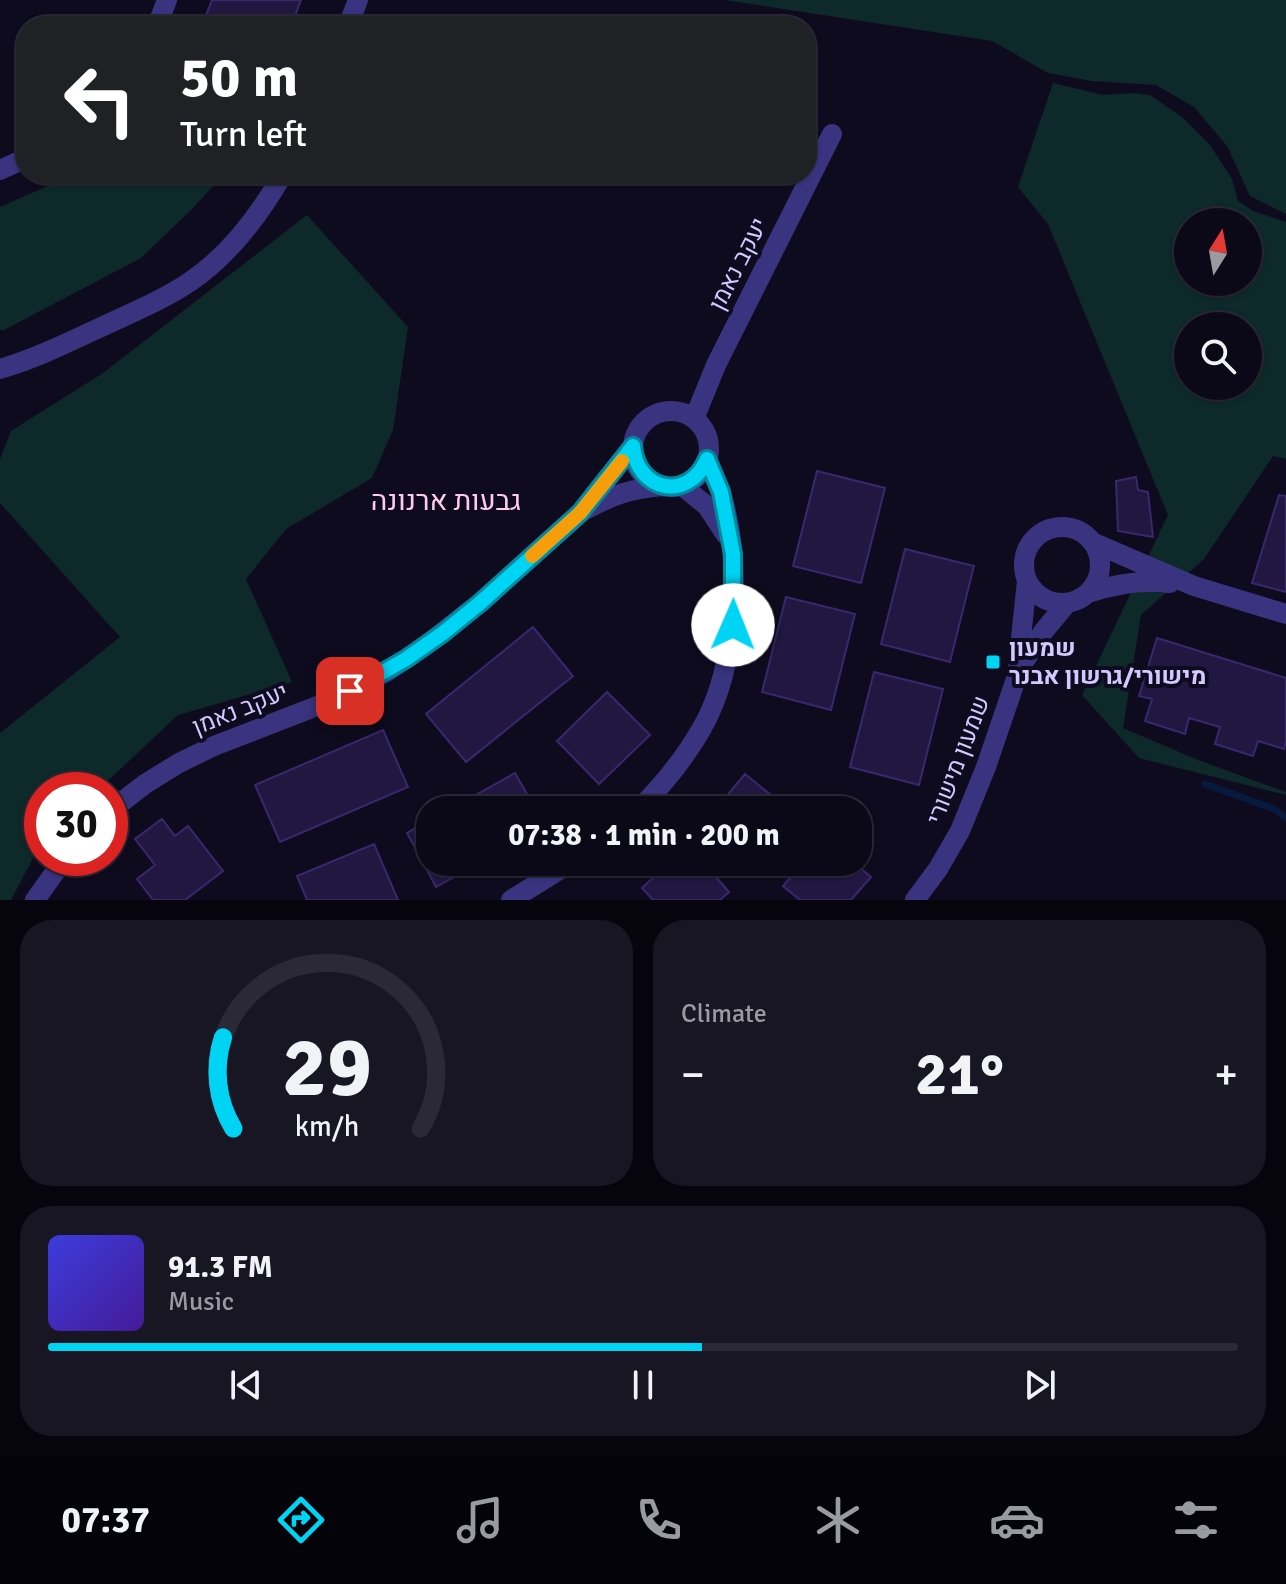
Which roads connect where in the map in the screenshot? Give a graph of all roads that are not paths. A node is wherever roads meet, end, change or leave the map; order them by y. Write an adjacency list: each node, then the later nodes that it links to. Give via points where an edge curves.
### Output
1 (832, 134): 2 (street, יעקב נאמן)
2 (816, 166)
3 (277, 184): 5 (street, via 236,240 191,280)
4 (807, 184): 8 (street, יעקב נאמן)
5 (33, 358): 6 (street); 7 (street)
6 (0, 369)
7 (0, 385)
8 (694, 419): 9 (street, via 672,411 650,417); 10 (street, via 707,437)
9 (633, 446): 11 (street, via 645,476); 12 (street, יעקב נאמן)
10 (707, 459): 11 (street, via 698,476); 13 (street, via 721,492)
11 (673, 486): 12 (street, יעקב נאמן, via 634,489); 13 (street, via 707,506)
12 (580, 513): 22 (street, יעקב נאמן, via 461,619 388,671 179,763)
13 (730, 542): 21 (street, via 733,625 723,678 703,726)
14 (1094, 543): 15 (street, via 1069,527 1041,533 1024,557); 16 (street); 17 (street, via 1100,572)
15 (1027, 581): 18 (street, via 1043,598); 20 (street, שמעון מישורי)
16 (1194, 586): 17 (street, via 1140,581); 19 (street)
17 (1088, 593): 18 (street)
18 (1067, 603): 20 (street, שמעון מישורי)
19 (1286, 614)
20 (1017, 676): 27 (street, שמעון מישורי, via 960,831)
21 (651, 796)
22 (128, 797)
23 (52, 876): 25 (street)
24 (550, 876): 26 (street)
25 (35, 900)
26 (511, 900)
27 (915, 900)

